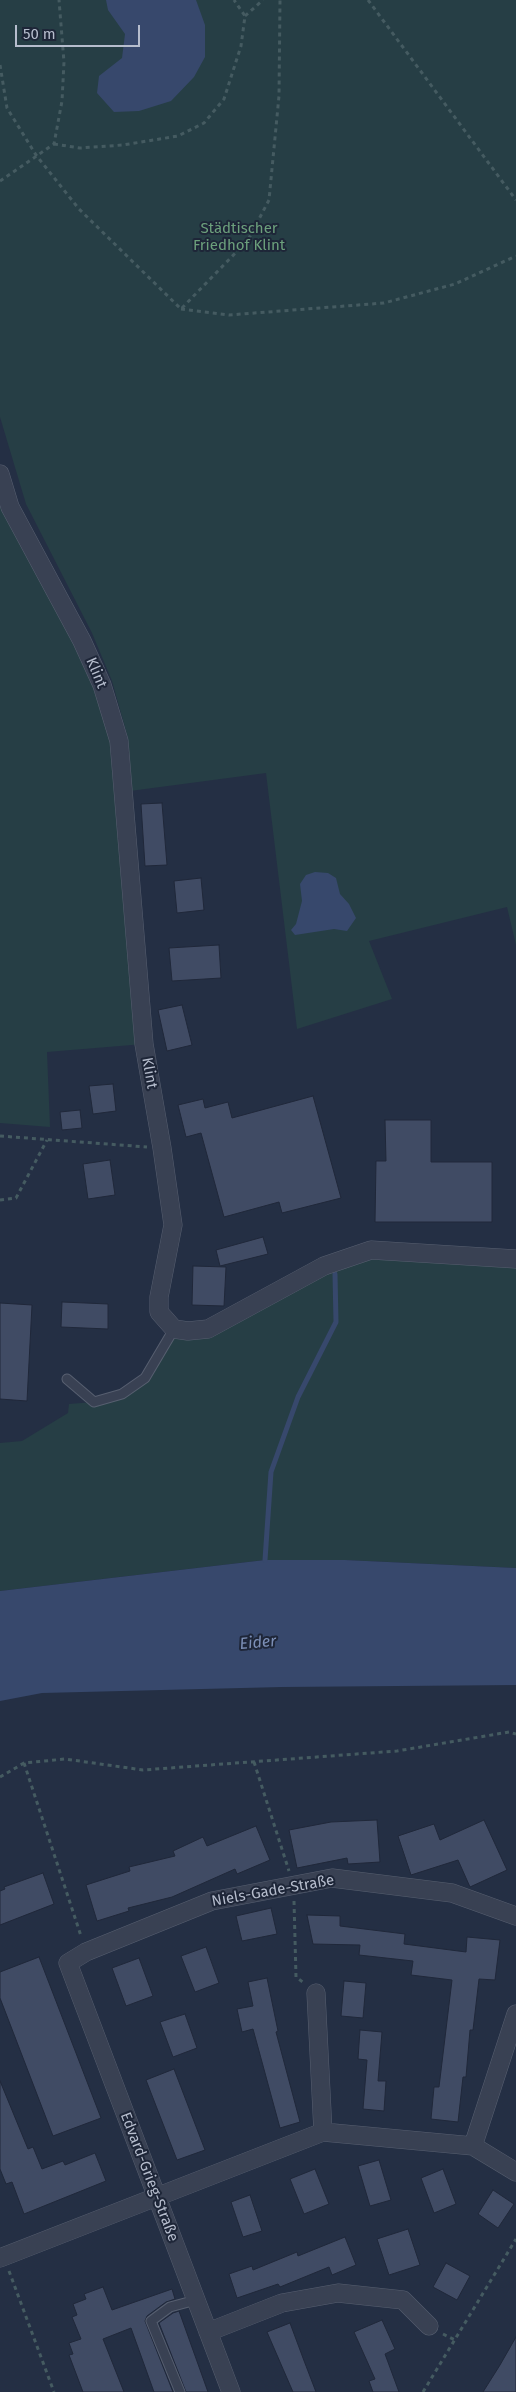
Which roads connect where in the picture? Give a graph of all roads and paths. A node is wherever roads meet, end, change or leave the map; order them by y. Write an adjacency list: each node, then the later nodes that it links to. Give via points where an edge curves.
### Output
1 (59, 0): 8 (path, via 64,62 62,101)
2 (234, 0): 6 (path)
3 (263, 0): 6 (path)
4 (280, 0): 13 (path, via 279,96 270,200 248,240)
5 (368, 0): 11 (path)
6 (245, 16): 8 (path, via 241,46 224,99 204,124 178,136 123,145 80,148)
7 (0, 65): 9 (path, via 7,108)
8 (54, 144): 9 (path)
9 (36, 156): 10 (path); 13 (path, via 80,209)
10 (0, 181)
11 (516, 200)
12 (516, 256): 13 (path, via 455,284 384,303 230,315)
13 (180, 309)
14 (0, 474): 17 (street, Klint, via 10,507 102,685 119,741 144,1044)
15 (0, 1136): 16 (path)
16 (47, 1140): 17 (path); 18 (path, via 16,1198)
17 (162, 1148): 20 (street, Klint, via 173,1225 159,1312)
18 (0, 1200)
19 (516, 1258): 20 (street, via 371,1250 324,1266 208,1329)
20 (174, 1329): 21 (lane, via 145,1378 122,1394 94,1402)
21 (67, 1379)
22 (516, 1734): 23 (path, via 509,1732 397,1751 143,1770 65,1759)
23 (24, 1763): 24 (path); 26 (path)
24 (0, 1777)
25 (516, 1916): 26 (street, Niels-Gade-Straße, via 452,1892 332,1878 212,1901)
26 (86, 1952): 27 (street, Niels-Gade-Straße)
27 (68, 1962): 33 (street, Edvard-Grieg-Straße)
28 (316, 1993): 30 (street)
29 (516, 2014): 31 (street)
30 (323, 2132): 31 (street); 33 (street)
31 (473, 2146): 32 (street)
32 (516, 2172)
33 (157, 2197): 35 (street); 36 (street, Edvard-Grieg-Straße)
34 (516, 2239): 42 (path)
35 (2, 2257): 39 (path)
36 (196, 2300): 38 (street, Edvard-Grieg-Straße); 40 (lane, via 170,2307 152,2321)
37 (429, 2326): 38 (street, via 403,2300 338,2293 282,2303)
38 (208, 2332): 41 (street, Edvard-Grieg-Straße)
39 (54, 2392)
40 (180, 2392)
41 (231, 2392)
42 (424, 2392)

